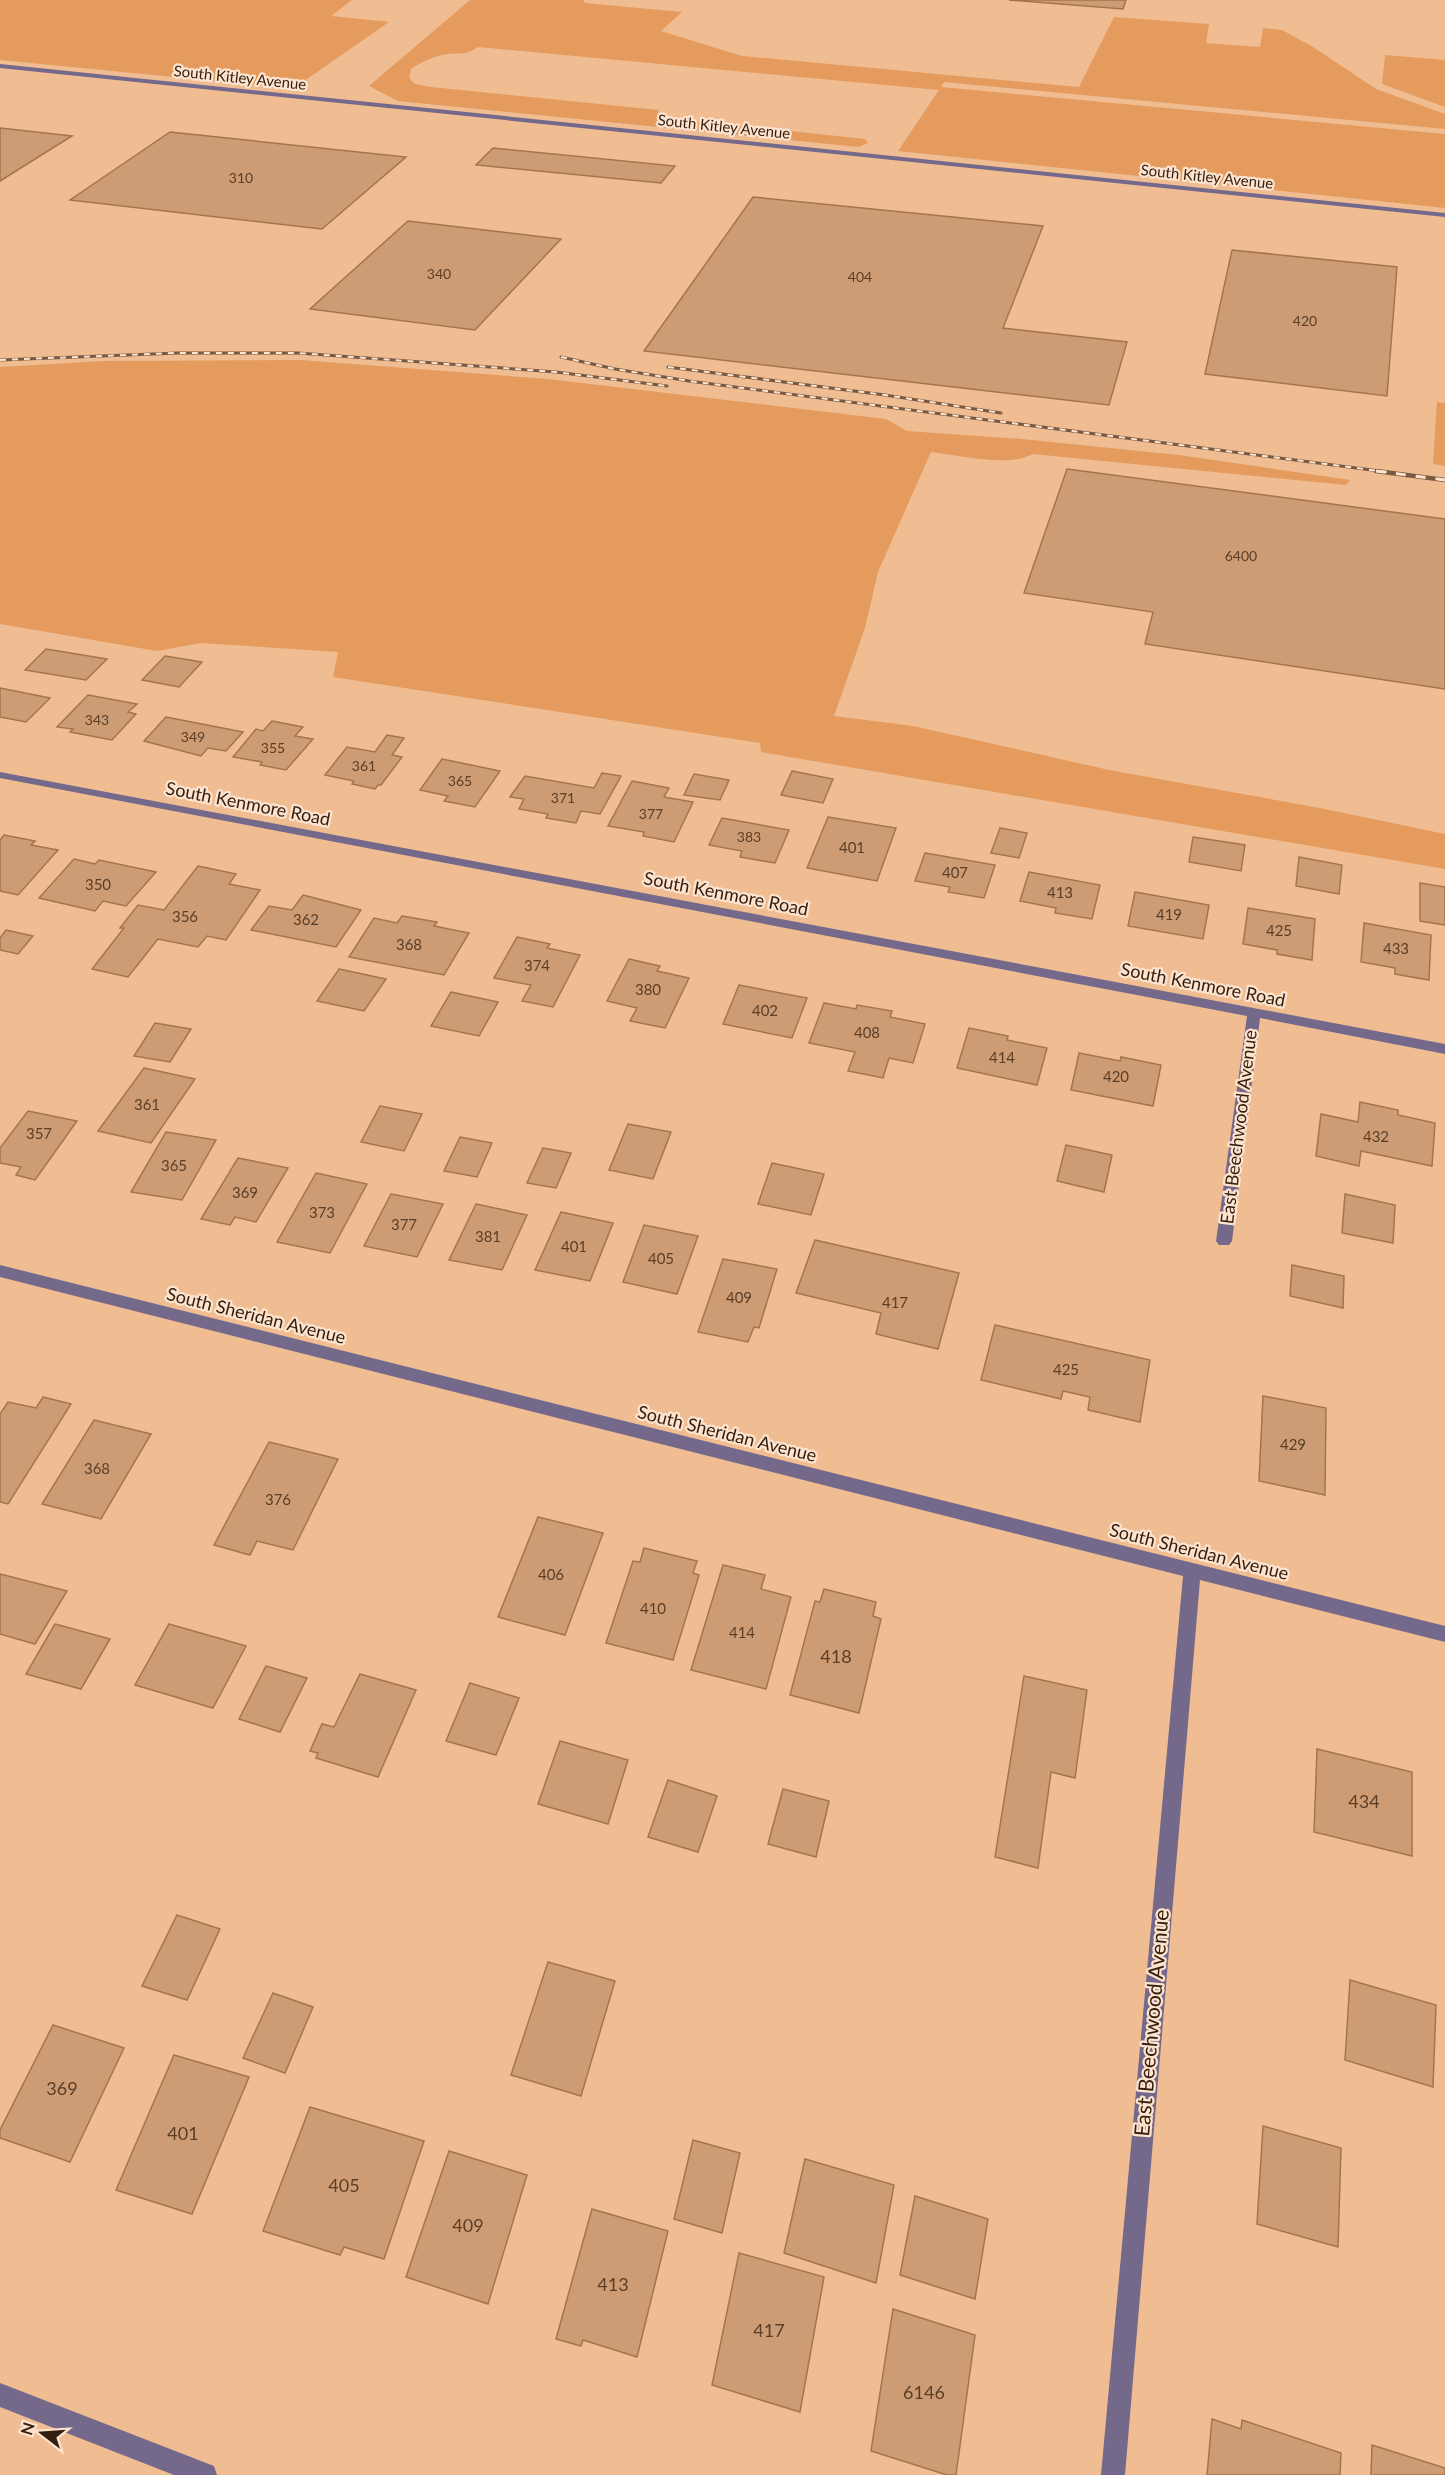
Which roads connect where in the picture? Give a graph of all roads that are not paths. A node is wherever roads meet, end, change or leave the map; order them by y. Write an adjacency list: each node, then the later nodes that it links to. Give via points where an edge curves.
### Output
1 (0, 66): 2 (street, South Kitley Avenue)
2 (1445, 215)
3 (0, 775): 4 (street, South Kenmore Road)
4 (1254, 1013): 5 (street, South Kenmore Road); 6 (street, East Beechwood Avenue)
5 (1445, 1049)
6 (1224, 1241)
7 (0, 1271): 8 (street, South Sheridan Avenue)
8 (1192, 1570): 9 (street, South Sheridan Avenue); 12 (street, East Beechwood Avenue)
9 (1445, 1634)
10 (0, 2395): 11 (street)
11 (205, 2475)
12 (1113, 2475)

